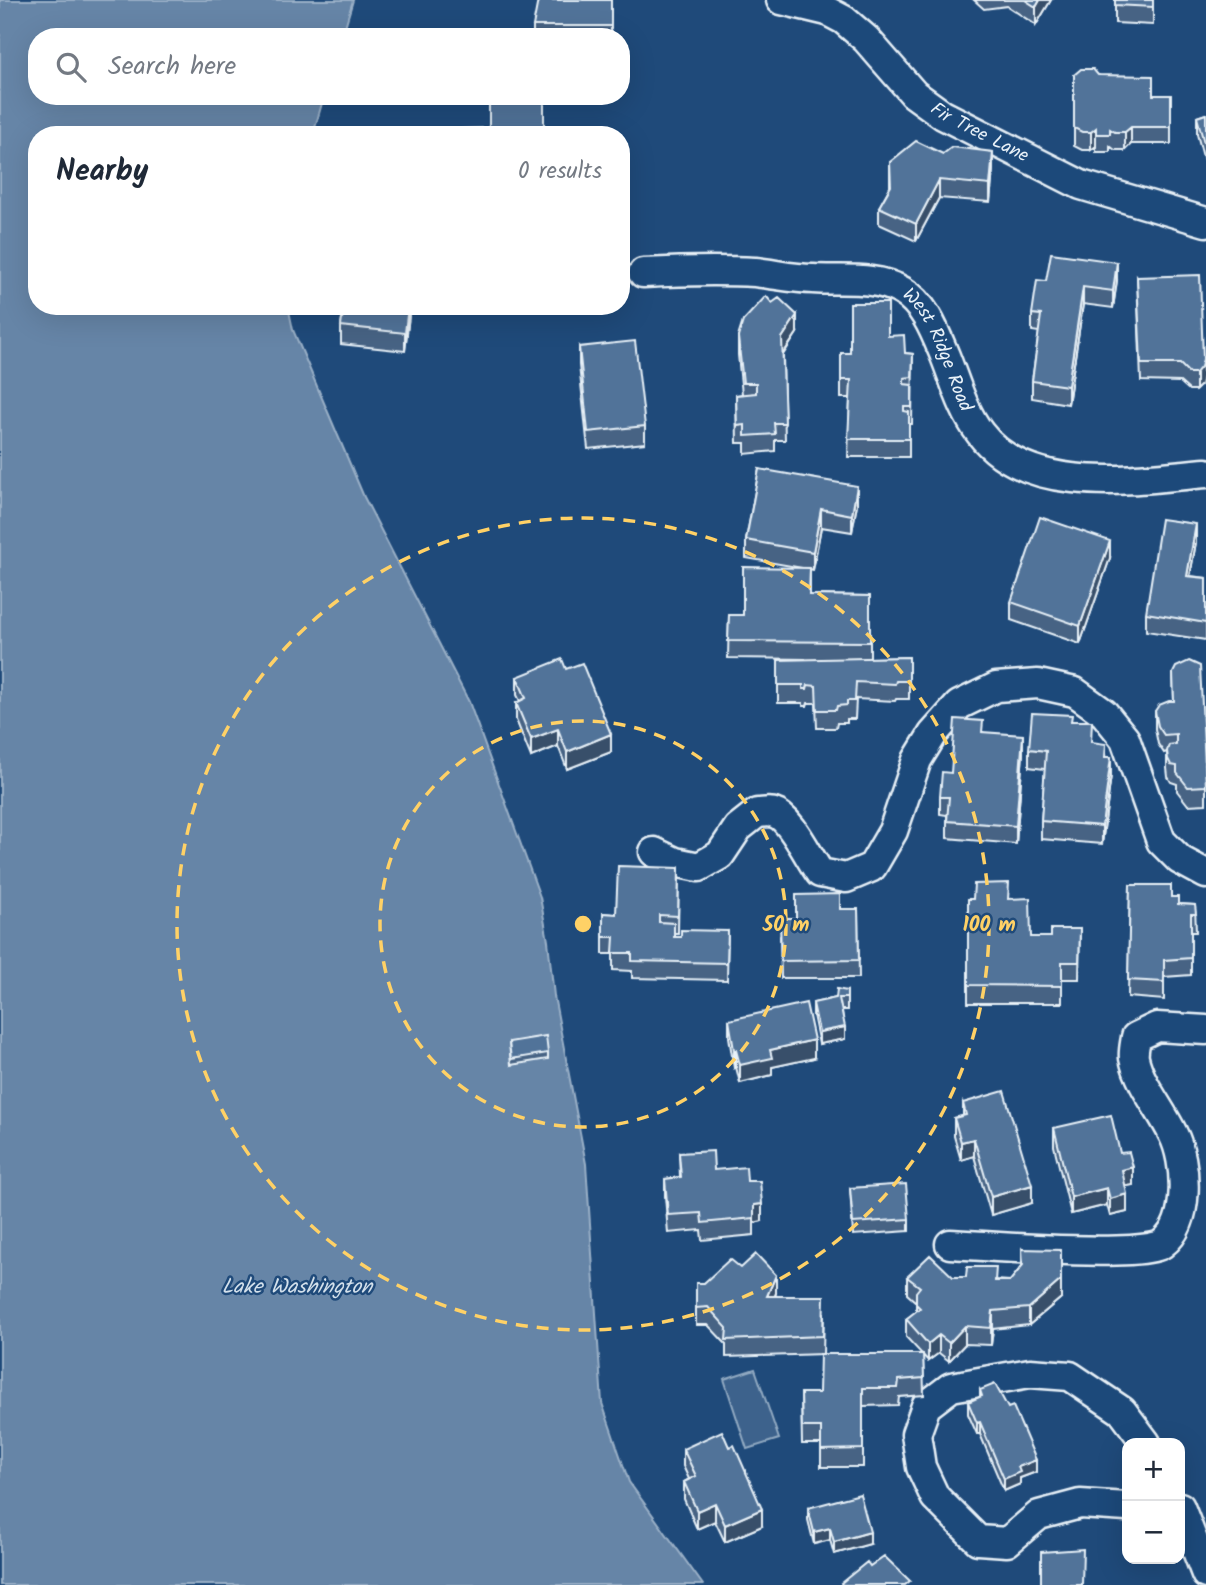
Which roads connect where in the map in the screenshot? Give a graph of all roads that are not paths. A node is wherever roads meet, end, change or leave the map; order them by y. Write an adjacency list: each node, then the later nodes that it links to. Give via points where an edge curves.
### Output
1 (781, 0): 2 (street, Fir Tree Lane, via 844,20 914,94 943,115 1081,185)
2 (1206, 222)
3 (643, 273): 4 (street, West Ridge Road, via 713,270 888,284 917,302 980,433 1017,464 1082,479)
4 (1206, 473)
5 (654, 852): 6 (street, via 699,867 720,855 738,828 757,813 775,813 791,826 820,873 846,878 872,867 893,831 917,760 959,705 996,687 1038,684 1075,692 1104,713 1125,739 1161,841 1180,860)
6 (1206, 874)
7 (1206, 1030): 8 (street, via 1157,1027 1136,1037 1133,1056 1138,1072 1175,1137 1185,1179 1183,1205 1162,1244 1141,1250)
8 (950, 1244)
9 (1142, 1438): 10 (street, via 1122,1411 1070,1376 1030,1373 951,1387 926,1406 916,1434 921,1467 935,1497 978,1540 1007,1542 1039,1515 1080,1504)
10 (1122, 1507)
11 (1185, 1526): 12 (street)
12 (1206, 1574)

